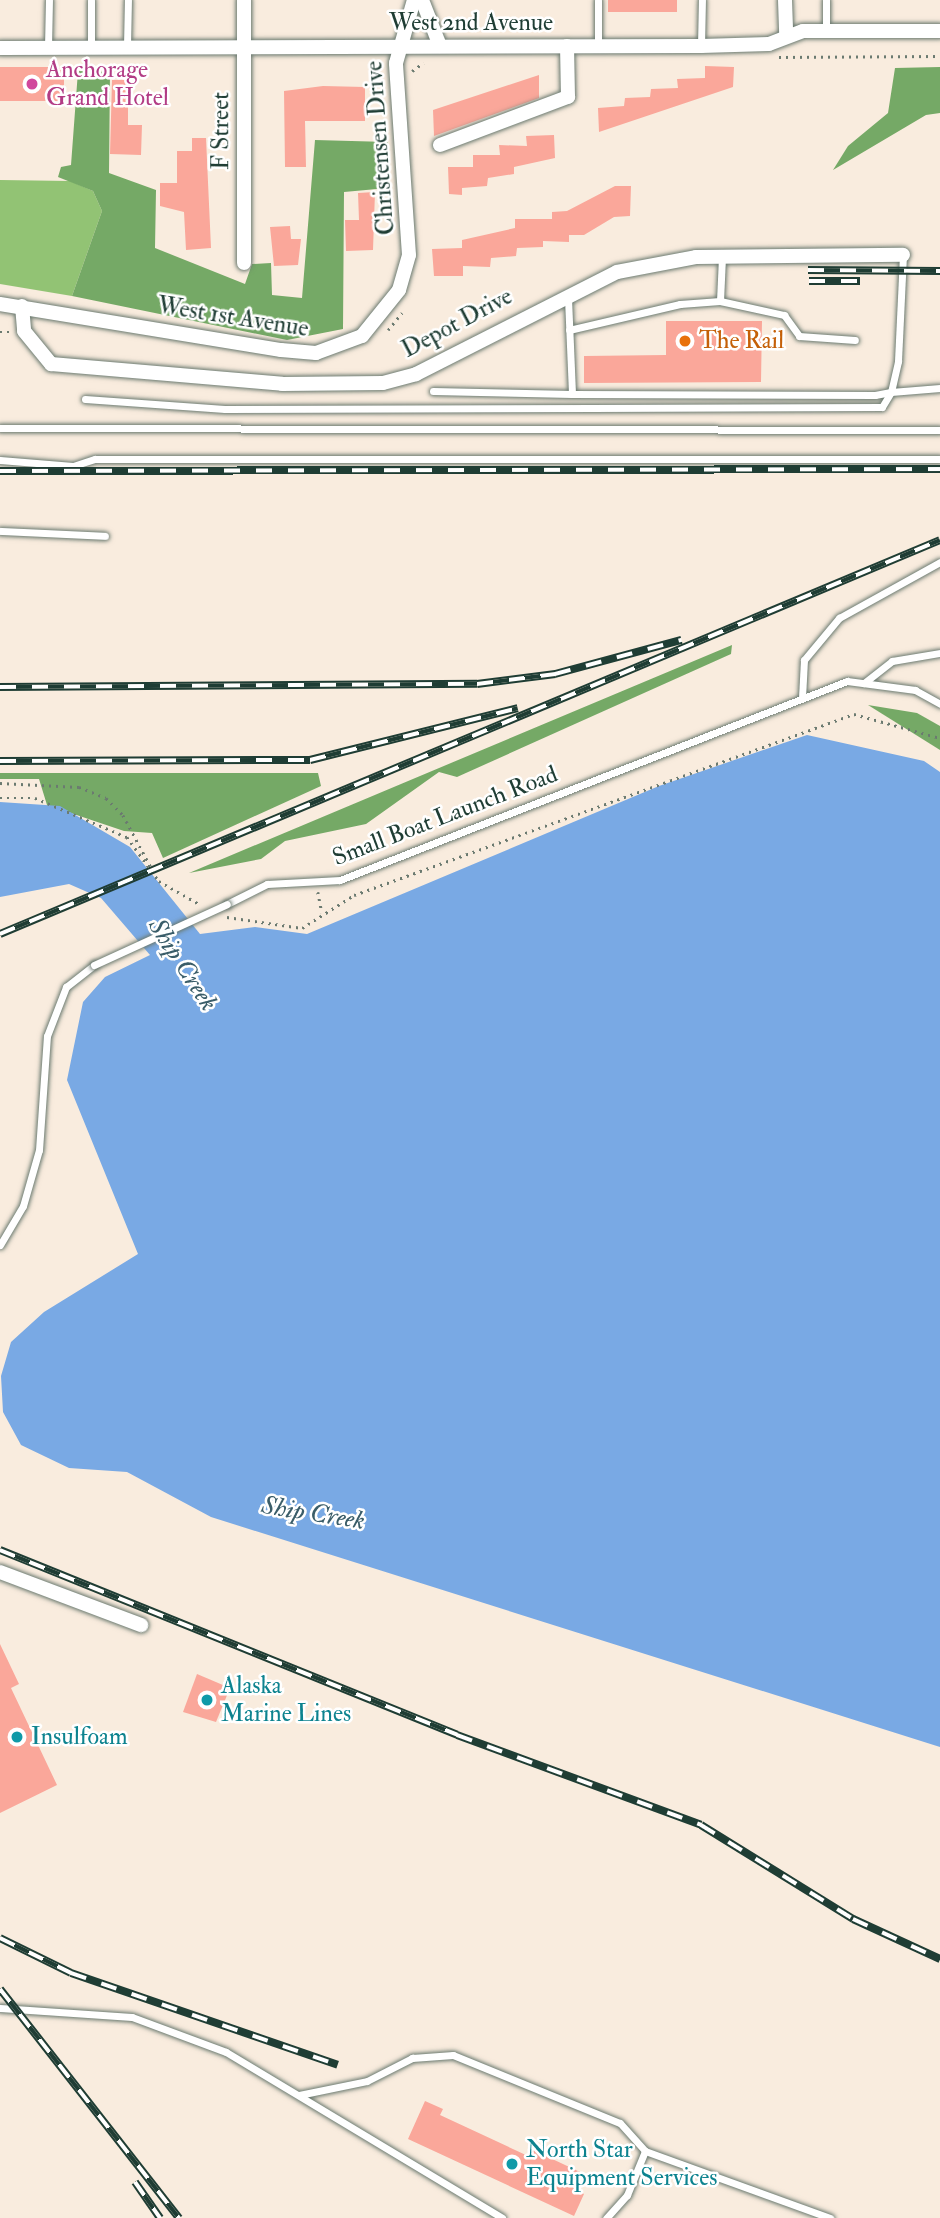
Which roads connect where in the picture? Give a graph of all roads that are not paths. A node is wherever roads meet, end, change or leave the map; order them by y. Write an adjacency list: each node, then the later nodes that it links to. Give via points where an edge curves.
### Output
1 (48, 0): 21 (lane)
2 (91, 0): 14 (lane)
3 (128, 0): 15 (lane)
4 (244, 0): 22 (street, F Street)
5 (414, 0): 16 (street, Christensen Drive)
6 (422, 0): 17 (street)
7 (598, 0): 19 (lane)
8 (702, 0): 20 (lane)
9 (785, 0): 13 (street)
10 (826, 0): 11 (lane)
11 (826, 31): 12 (street, West 2nd Avenue); 13 (street, West 2nd Avenue)
12 (940, 31)
13 (786, 35): 20 (street, West 2nd Avenue, via 769,44)
14 (91, 46): 15 (street, West 2nd Avenue); 21 (street, West 2nd Avenue)
15 (127, 46): 22 (street, West 2nd Avenue)
16 (397, 46): 17 (street, West 2nd Avenue); 22 (street, West 2nd Avenue); 25 (street, Christensen Drive)
17 (440, 46): 18 (street, West 2nd Avenue)
18 (567, 46): 19 (street, West 2nd Avenue); 24 (street, via 568,97)
19 (598, 46): 20 (street, West 2nd Avenue)
20 (701, 46)
21 (48, 47): 23 (street, West 2nd Avenue)
22 (244, 47): 28 (street, F Street)
23 (0, 48)
24 (440, 145)
25 (409, 255): 32 (street, West 1st Avenue, via 384,315 362,336 316,353)
26 (903, 255): 27 (street, Depot Drive); 37 (lane)
27 (722, 257): 29 (street, Depot Drive, via 617,272); 30 (lane)
28 (244, 262)
29 (568, 293): 32 (street, Depot Drive, via 415,374 383,383 282,384 51,364 24,331); 33 (lane)
30 (720, 302): 33 (lane, via 680,304); 34 (lane, via 784,315 799,336)
31 (0, 304): 32 (street, West 1st Avenue)
32 (22, 306)
33 (569, 330): 38 (lane)
34 (855, 340)
35 (940, 388): 37 (lane)
36 (433, 391): 38 (lane)
37 (891, 392): 38 (lane); 39 (lane, via 882,407 225,409)
38 (572, 394)
39 (85, 399)
40 (0, 428): 41 (lane)
41 (940, 430)
42 (940, 459): 43 (lane, via 95,459 72,466)
43 (0, 460)
44 (0, 531): 45 (lane)
45 (105, 536)
46 (940, 562): 49 (lane, via 839,618 804,660)
47 (940, 653): 48 (lane, via 892,661)
48 (864, 683): 49 (lane, Small Boat Launch Road, via 847,681); 50 (lane, Small Boat Launch Road, via 915,690)
49 (802, 698): 51 (lane, Small Boat Launch Road, bridge, via 353,875 267,884 94,965 66,987 47,1036 39,1150 23,1206)
50 (940, 704)
51 (0, 1245)
52 (0, 1572): 53 (street)
53 (141, 1625)
54 (0, 2008): 55 (lane, via 132,2017 226,2052)
55 (299, 2095): 56 (lane, via 367,2081 412,2058 453,2055 620,2123); 57 (lane)
56 (645, 2151): 58 (lane, via 627,2195); 59 (lane)
57 (502, 2218)
58 (606, 2218)
59 (830, 2218)

